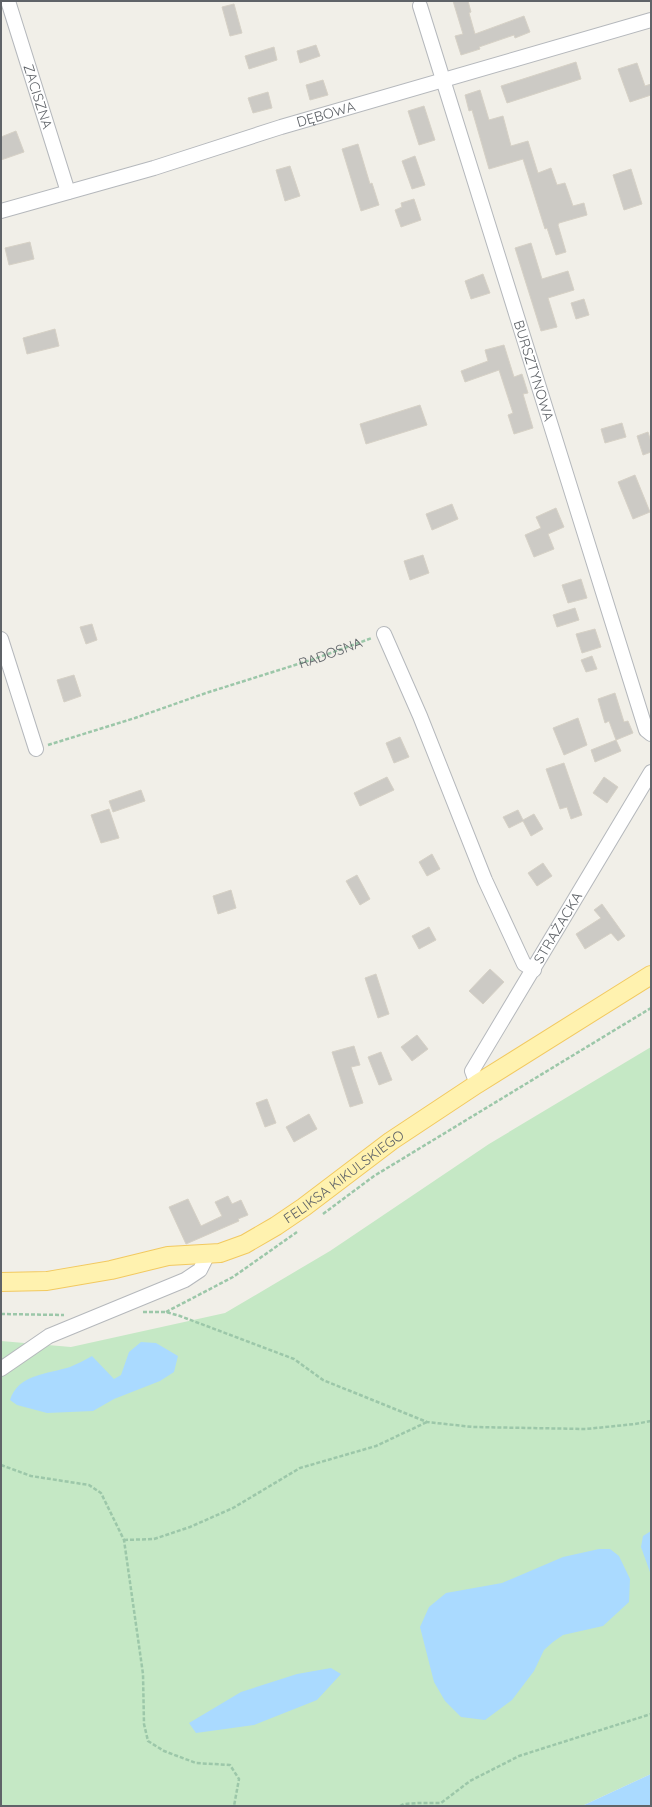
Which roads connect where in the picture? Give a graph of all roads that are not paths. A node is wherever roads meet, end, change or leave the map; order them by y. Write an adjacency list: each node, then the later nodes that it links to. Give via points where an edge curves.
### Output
1 (8, 1): 5 (street, ZACISZNA)
2 (420, 6): 4 (street, BURSZTYNOWA)
3 (651, 20): 4 (street, DĘBOWA)
4 (442, 80): 5 (street, DĘBOWA); 9 (street, BURSZTYNOWA, via 646,730)
5 (68, 192): 6 (street, DĘBOWA)
6 (1, 211)
7 (384, 634): 12 (street, via 420,716 485,880 524,964)
8 (1, 639): 10 (street)
9 (651, 734)
10 (36, 748)
11 (651, 772): 12 (street, STRAŻACKA)
12 (534, 970): 14 (street, STRAŻACKA, via 472,1071)
13 (651, 975): 14 (main road, FELIKSA KIKULSKIEGO)
14 (476, 1084): 15 (main road, FELIKSA KIKULSKIEGO, via 391,1141 276,1226 245,1244 220,1253)
15 (208, 1254): 16 (main road, FELIKSA KIKULSKIEGO, via 168,1256 111,1270 47,1281); 17 (street, via 200,1270 185,1280 49,1336)
16 (1, 1282)
17 (1, 1369)

